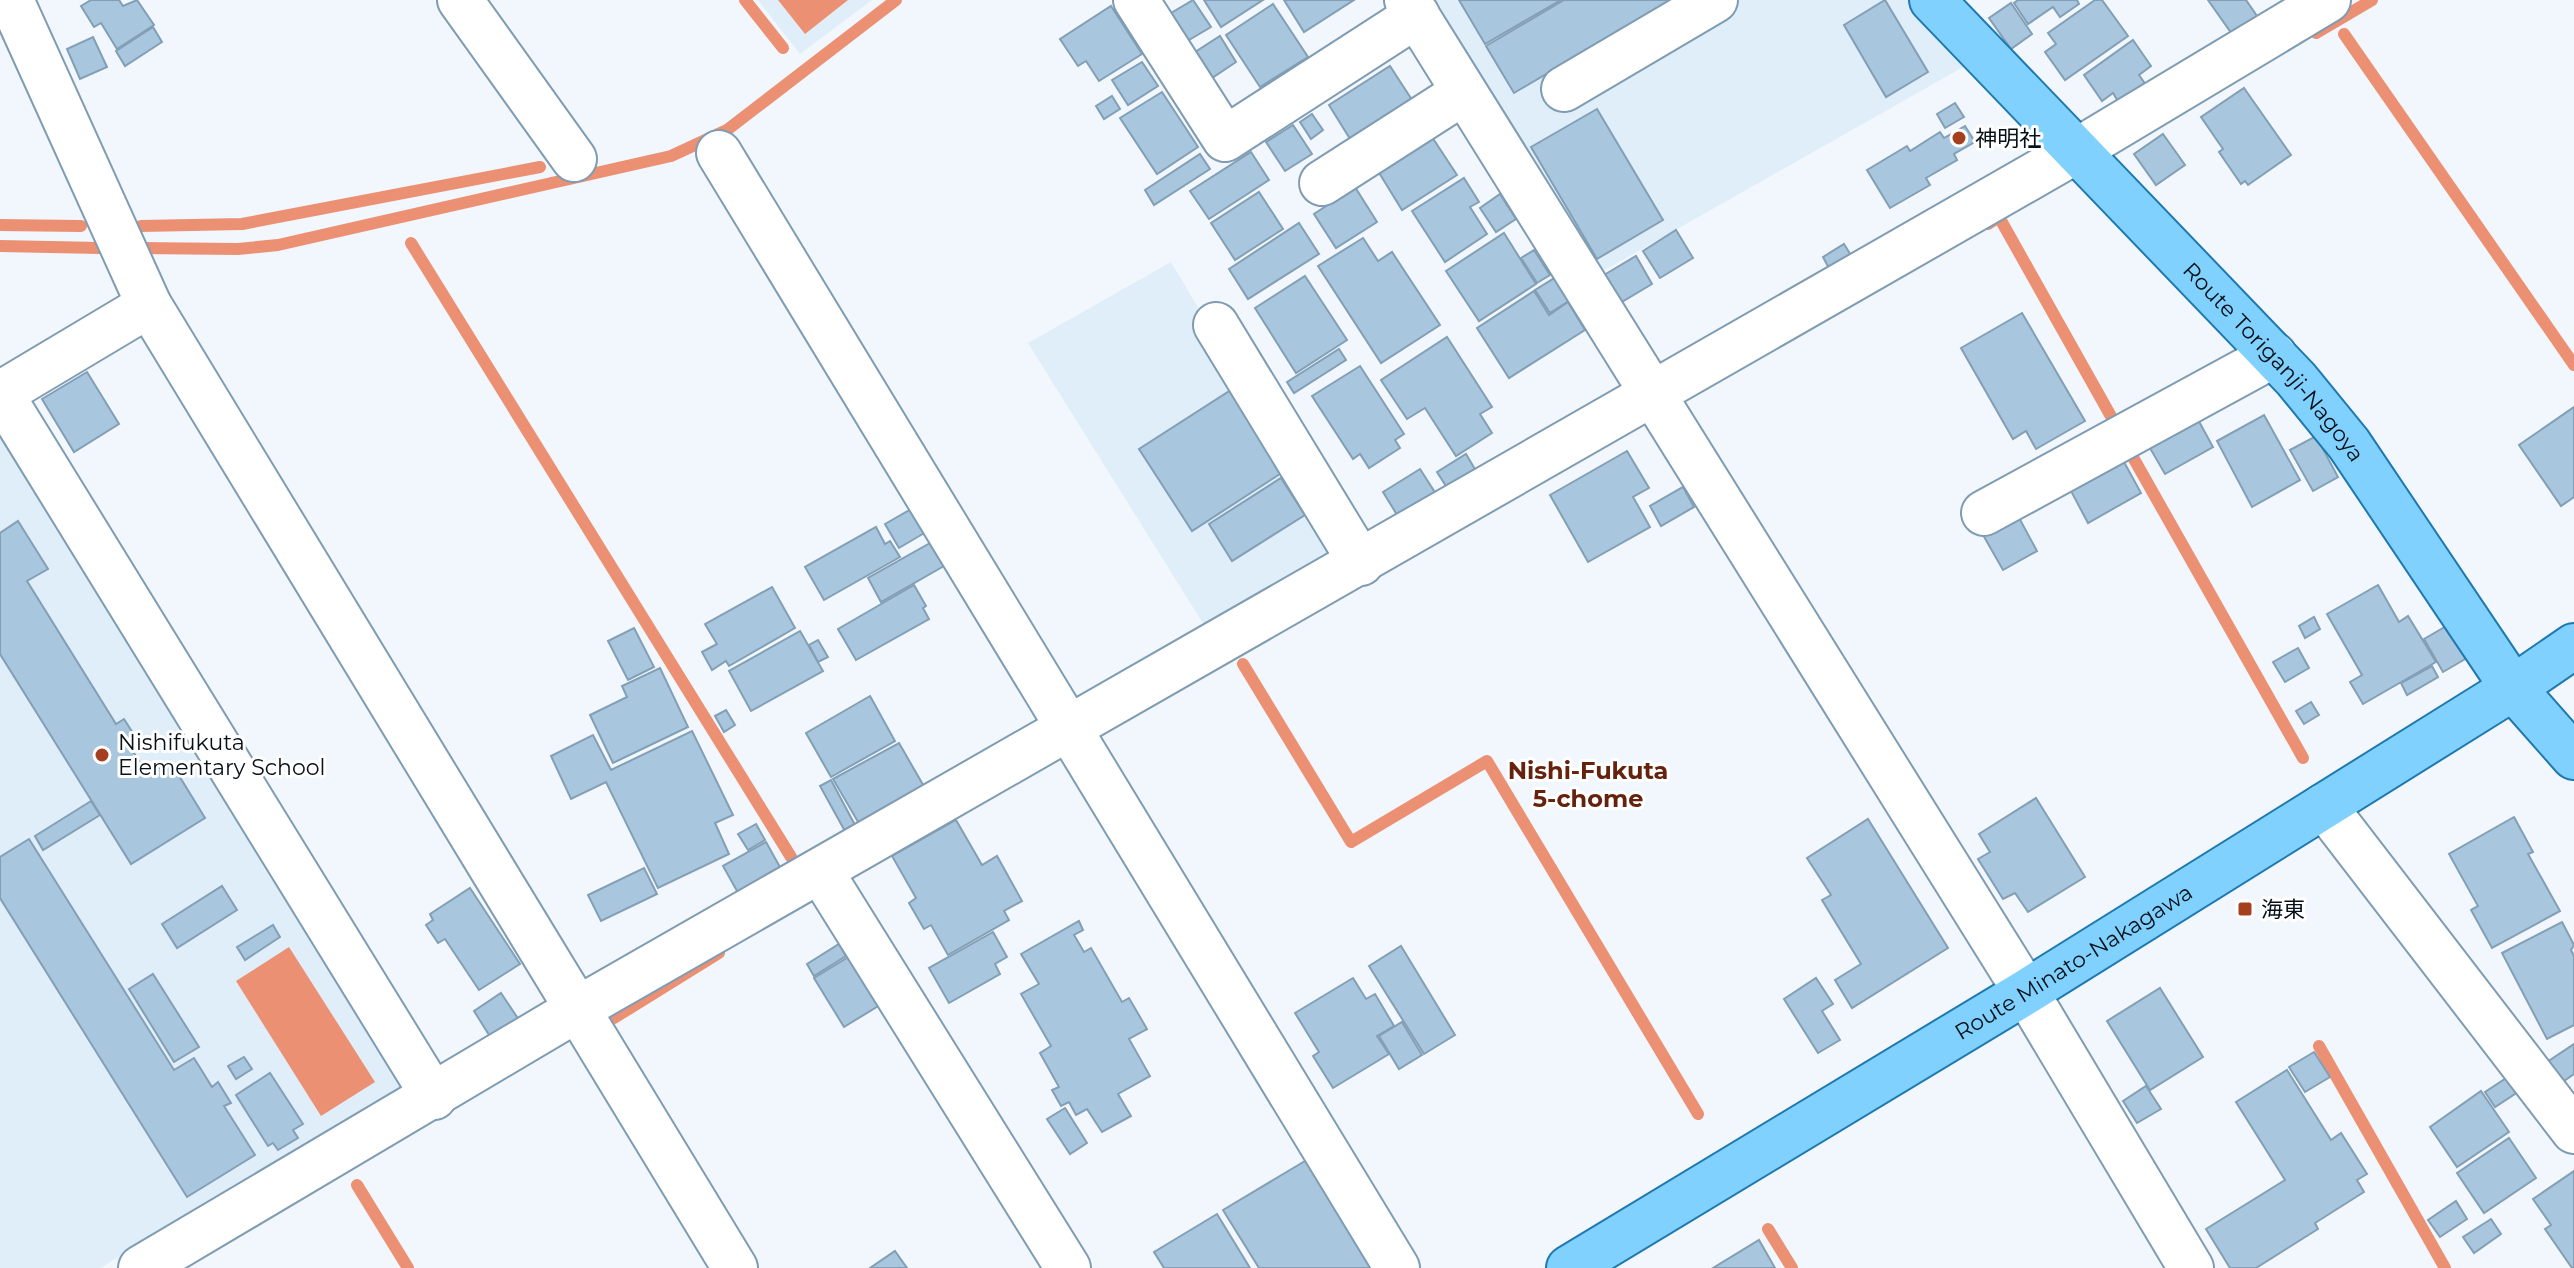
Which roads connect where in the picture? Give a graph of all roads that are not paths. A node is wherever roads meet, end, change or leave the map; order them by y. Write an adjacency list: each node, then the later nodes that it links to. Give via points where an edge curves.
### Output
1 (11, 0): 14 (street)
2 (460, 0): 12 (street)
3 (1136, 0): 7 (street, via 1225,139)
4 (1715, 0): 8 (street)
5 (1932, 0): 10 (main road, Route Toriganji-Nagoya)
6 (2328, 0): 10 (street)
7 (1412, 8): 9 (street)
8 (1564, 89)
9 (1464, 92): 13 (street); 18 (street)
10 (2078, 150): 16 (main road, Route Toriganji-Nagoya); 18 (street)
11 (719, 153): 23 (street)
12 (574, 159)
13 (1322, 183)
14 (149, 305): 17 (street); 28 (street)
15 (1216, 325): 20 (street)
16 (2274, 355): 19 (street); 22 (main road, Route Toriganji-Nagoya, via 2349,444)
17 (0, 394): 29 (street)
18 (1654, 395): 20 (street); 27 (street)
19 (1984, 513)
20 (1361, 563): 23 (street)
21 (2574, 646): 22 (main road, Route Minato-Nakagawa)
22 (2513, 688): 24 (main road, Route Toriganji-Nagoya); 25 (main road, Route Minato-Nakagawa)
23 (1068, 731): 26 (street); 34 (street)
24 (2574, 757)
25 (2324, 806): 27 (main road, Route Minato-Nakagawa); 30 (street)
26 (821, 872): 28 (street); 33 (street)
27 (2026, 992): 35 (main road, Route Minato-Nakagawa); 36 (street)
28 (576, 1010): 29 (street); 32 (street)
29 (434, 1097): 31 (street)
30 (2574, 1131)
31 (141, 1268)
32 (735, 1268)
33 (1068, 1268)
34 (1397, 1268)
35 (1569, 1268)
36 (2191, 1268)

